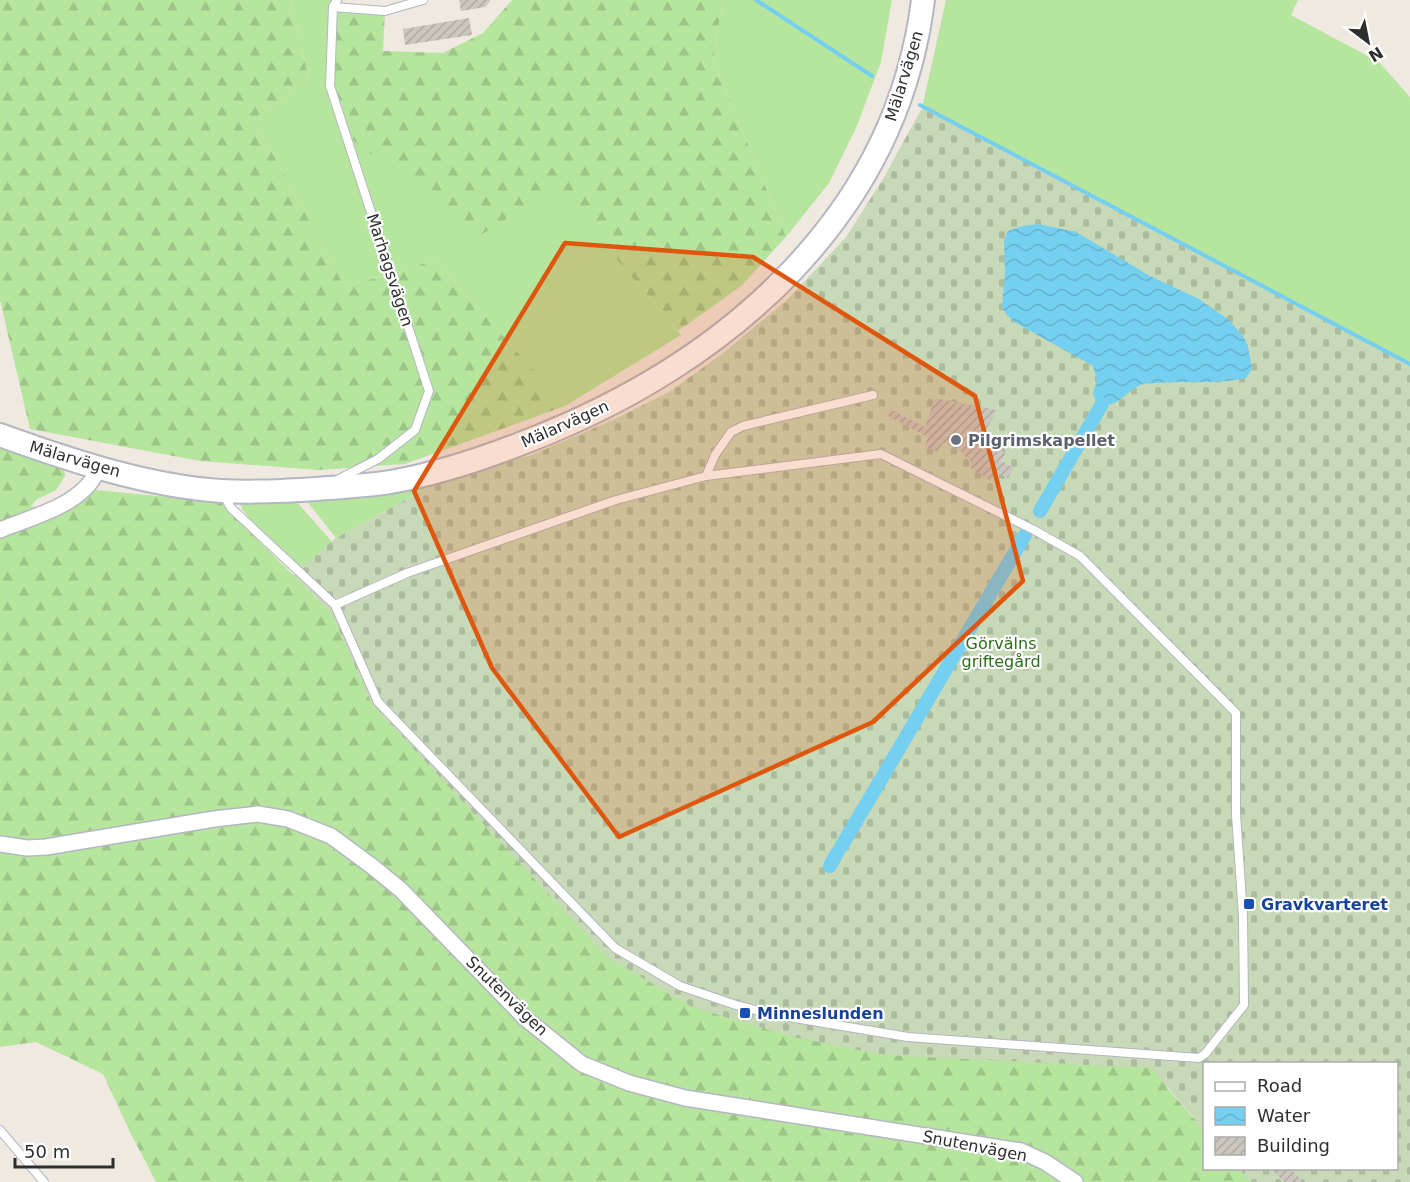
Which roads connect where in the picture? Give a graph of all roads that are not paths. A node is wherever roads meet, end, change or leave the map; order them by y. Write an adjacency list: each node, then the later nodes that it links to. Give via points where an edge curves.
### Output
1 (423, 0): 3 (lane, via 385,11)
2 (923, 0): 8 (street, Mälarvägen, via 904,89 885,137 853,194 818,243 787,277 731,327 608,407 501,452 388,483)
3 (335, 3): 8 (lane, Marhagsvägen, via 330,86 429,391 415,430 378,459)
4 (873, 395): 7 (lane, via 730,432)
5 (0, 435): 6 (street, Mälarvägen, via 62,458)
6 (99, 466): 9 (street, Mälarvägen, via 149,480); 10 (street, via 96,477 83,493)
7 (706, 476): 11 (lane, via 616,500 407,573); 11 (lane, via 881,454 1080,556 1225,699 1236,712 1244,1005 1206,1054 1199,1058 908,1037 771,1014 680,986 615,948 378,702)
8 (320, 489): 9 (street, Mälarvägen)
9 (220, 491): 11 (lane, via 231,508)
10 (0, 530)
11 (335, 604)
12 (0, 844): 15 (street, Snutenvägen, via 46,847 258,814 288,819 332,836 401,890 525,1018 582,1064 629,1083 685,1098 1021,1151)
13 (0, 1130): 14 (lane)
14 (44, 1182)
15 (1075, 1182)

